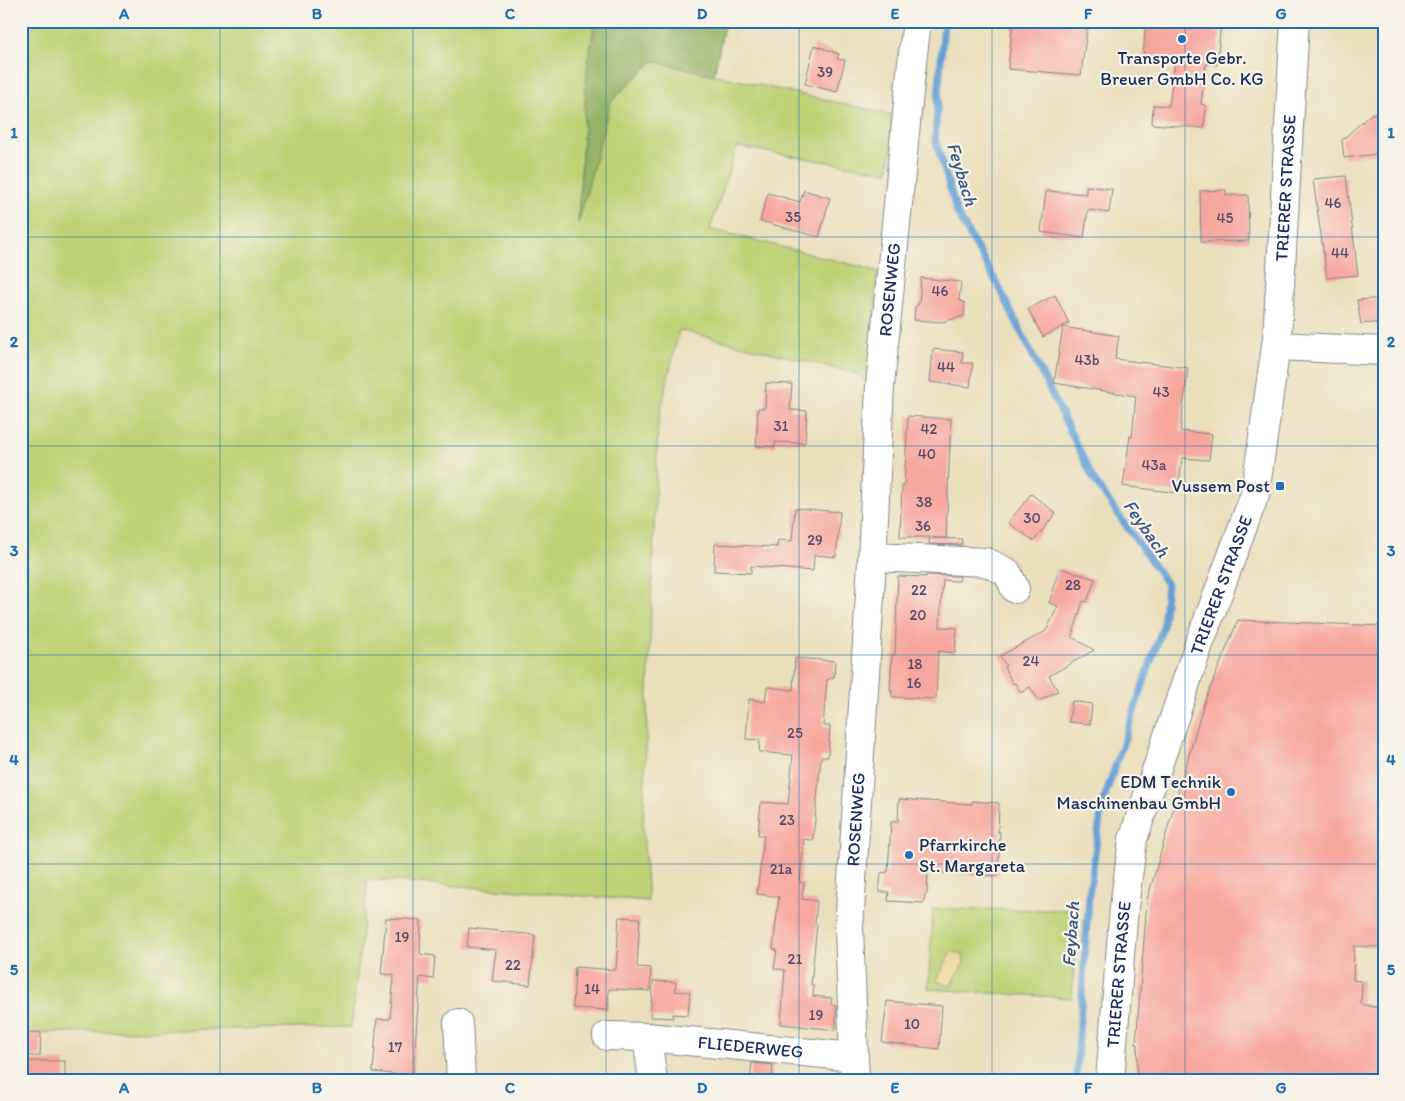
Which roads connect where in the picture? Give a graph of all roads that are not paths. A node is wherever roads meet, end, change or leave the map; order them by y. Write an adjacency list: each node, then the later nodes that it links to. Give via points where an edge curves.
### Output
1 (917, 21): 5 (street, ROSENWEG, via 880,386)
2 (1295, 21): 3 (street, TRIERER STRASSE)
3 (1276, 346): 4 (street); 13 (street, TRIERER STRASSE, via 1254,494 1133,839)
4 (1384, 351)
5 (872, 557): 6 (street, via 986,562 1007,572); 10 (street, ROSENWEG, via 849,928)
6 (1015, 589)
7 (458, 1024): 11 (street)
8 (607, 1036): 9 (street, FLIEDERWEG)
9 (647, 1037): 10 (street, FLIEDERWEG); 12 (street)
10 (855, 1068)
11 (461, 1080)
12 (653, 1080)
13 (1110, 1080)

